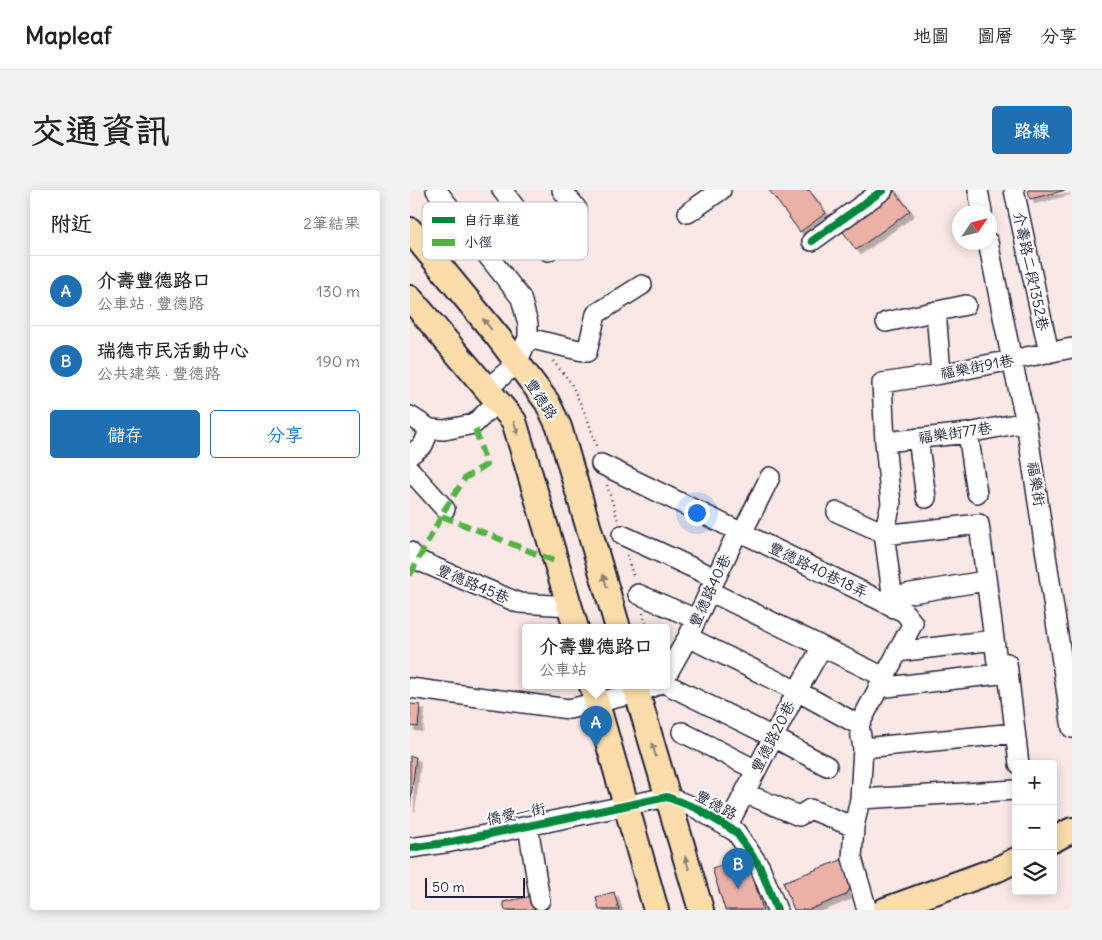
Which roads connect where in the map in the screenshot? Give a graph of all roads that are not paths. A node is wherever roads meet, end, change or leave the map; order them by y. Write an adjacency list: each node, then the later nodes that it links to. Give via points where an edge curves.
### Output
1 (436, 190): 8 (street)
2 (502, 190): 9 (street)
3 (562, 190): 10 (street)
4 (721, 190): 12 (street)
5 (883, 190): 14 (street)
6 (978, 190): 11 (street)
7 (1014, 190): 26 (street, 介壽路二段1352巷)
8 (445, 202)
9 (511, 202)
10 (571, 202)
11 (981, 205)
12 (688, 213)
13 (410, 230): 15 (main road, 豐德路, one-way to 13)
14 (812, 241)
15 (422, 245)
16 (990, 250): 27 (street, 福樂街)
17 (435, 260): 28 (main road, 豐德路, one-way to 17)
18 (491, 260): 24 (street, via 521,298)
19 (642, 285): 24 (street, via 596,314 587,352)
20 (410, 298): 30 (main road)
21 (966, 305): 22 (street)
22 (936, 311): 23 (street); 29 (street)
23 (886, 322)
24 (528, 338): 28 (street)
25 (1072, 348): 26 (street, 福樂街91巷)
26 (1049, 353): 27 (street, 福樂街91巷)
27 (1012, 361): 29 (street, 福樂街91巷); 32 (street, 福樂街)
28 (517, 363): 30 (street); 55 (main road, 豐德路, one-way to 28, via 559,427 547,402)
29 (941, 374): 36 (street, 福樂街91巷, via 882,383)
30 (493, 395): 33 (street, via 474,424 444,430); 53 (main road, one-way to 53, via 514,421)
31 (410, 416): 33 (street)
32 (1026, 422): 34 (street, 福樂街77巷); 70 (street, 福樂街)
33 (430, 429): 37 (street, via 423,445)
34 (968, 433): 35 (street, 福樂街77巷); 41 (street)
35 (918, 438): 36 (street, 福樂街77巷); 42 (street)
36 (885, 442): 46 (street, via 891,504)
37 (410, 455)
38 (601, 464): 45 (street, 豐德路40巷18弄)
39 (410, 470): 43 (street)
40 (770, 476): 45 (street, 豐德路40巷)
41 (977, 493)
42 (926, 498)
43 (445, 509)
44 (837, 512): 46 (street)
45 (740, 532): 50 (street, 豐德路40巷); 52 (street, 豐德路40巷18弄)
46 (884, 534): 49 (street, via 979,524); 52 (street)
47 (622, 535): 50 (street)
48 (410, 552): 53 (street, 豐德路45巷, via 417,560 519,603)
49 (985, 581): 52 (street); 57 (street)
50 (712, 584): 54 (street, 豐德路40巷); 58 (street)
51 (638, 594): 54 (street)
52 (894, 602): 59 (street, 豐德路40巷18弄, via 913,623)
53 (573, 617)
54 (696, 619): 56 (street, 豐德路40巷)
55 (617, 624)
56 (688, 637): 60 (street, 豐德路40巷); 67 (street)
57 (994, 640): 59 (street); 61 (street, via 997,662 1007,663)
58 (822, 647): 62 (street); 67 (street, 豐德路20巷)
59 (897, 652): 62 (street)
60 (670, 669)
61 (1008, 673): 62 (street); 72 (street)
62 (881, 682): 69 (street)
63 (670, 686): 73 (street)
64 (410, 688): 68 (street, via 569,709)
65 (636, 689): 68 (street)
66 (643, 689): 80 (main road, 豐德路, one-way to 66)
67 (797, 691): 69 (street); 73 (street, 豐德路20巷)
68 (595, 695): 82 (main road)
69 (859, 725): 74 (street)
70 (1072, 728)
71 (682, 732): 77 (street)
72 (1015, 733): 74 (street); 75 (street)
73 (773, 737): 76 (street); 77 (street, 豐德路20巷)
74 (863, 748): 81 (street)
75 (1018, 760)
76 (827, 766)
77 (756, 770): 79 (street, 豐德路20巷)
78 (1012, 790): 81 (street)
79 (745, 793): 84 (street, 豐德路20巷); 85 (street, via 799,816 810,809)
80 (667, 797): 82 (street); 84 (street, 豐德路, via 696,808); 92 (main road, 豐德路, one-way to 80)
81 (860, 799): 85 (street)
82 (626, 806): 83 (street, 僑愛一街); 91 (main road)
83 (528, 826): 88 (street, 僑愛一街); 90 (street)
84 (727, 828): 93 (street, 豐德路, via 736,832 760,866)
85 (854, 828): 94 (street, via 852,858)
86 (1072, 830): 87 (main road)
87 (1057, 838)
88 (410, 848)
89 (1012, 862): 95 (main road)
90 (540, 900)
91 (656, 910)
92 (701, 910)
93 (777, 910)
94 (867, 910)
95 (885, 910)

